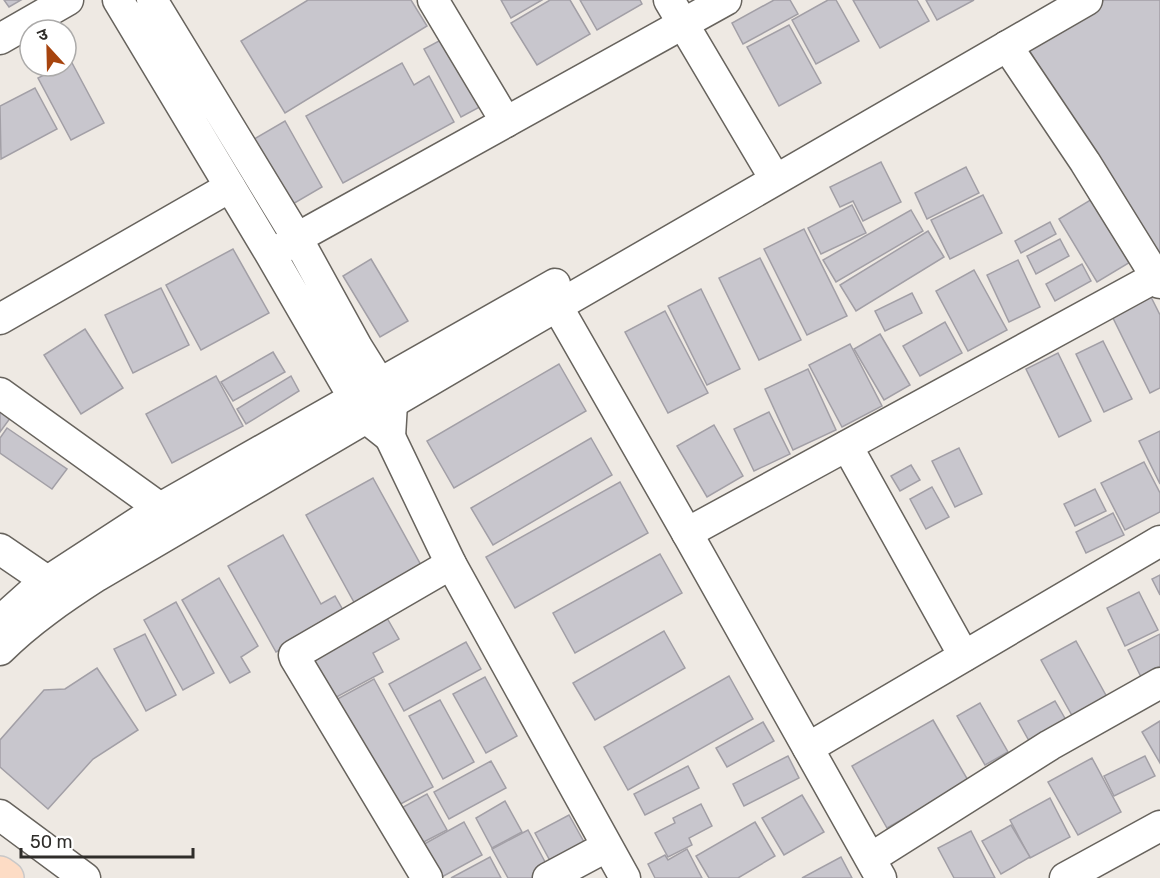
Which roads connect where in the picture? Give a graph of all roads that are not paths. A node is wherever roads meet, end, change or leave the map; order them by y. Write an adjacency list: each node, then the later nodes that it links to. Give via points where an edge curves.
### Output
1 (68, 0): 9 (street)
2 (118, 0): 13 (street)
3 (152, 0): 14 (street)
4 (433, 0): 11 (street)
5 (726, 0): 8 (street)
6 (1047, 0): 12 (street)
7 (1087, 0): 10 (street)
8 (676, 12): 11 (street); 12 (street)
9 (0, 39)
10 (1007, 46): 12 (street); 16 (street)
11 (506, 122): 14 (street)
12 (771, 171): 17 (street); 20 (street)
13 (230, 187): 15 (street); 18 (street)
14 (297, 238): 15 (street); 20 (street)
15 (271, 255): 21 (street)
16 (1158, 280): 23 (street)
17 (557, 306): 20 (street); 25 (street)
18 (0, 319)
19 (0, 393): 24 (street)
20 (386, 393): 21 (street); 22 (street)
21 (360, 407): 22 (street); 24 (street); 31 (street, via 56,602)
22 (390, 437): 28 (street)
23 (847, 446): 25 (street); 32 (street)
24 (160, 508): 29 (street)
25 (687, 532): 34 (street)
26 (1160, 541): 32 (street)
27 (0, 549): 29 (street)
28 (451, 564): 37 (street); 42 (street, via 294,655)
29 (47, 581): 30 (street)
30 (0, 621)
31 (0, 650)
32 (964, 656): 34 (street)
33 (1160, 682): 38 (street, via 1050,746)
34 (808, 748): 38 (street)
35 (0, 815): 41 (street)
36 (1160, 826): 45 (street)
37 (606, 847): 43 (street); 44 (street)
38 (876, 868)
39 (0, 873): 40 (main road)
40 (7, 878)
41 (85, 878)
42 (427, 878)
43 (549, 878)
44 (625, 878)
45 (1065, 878)

